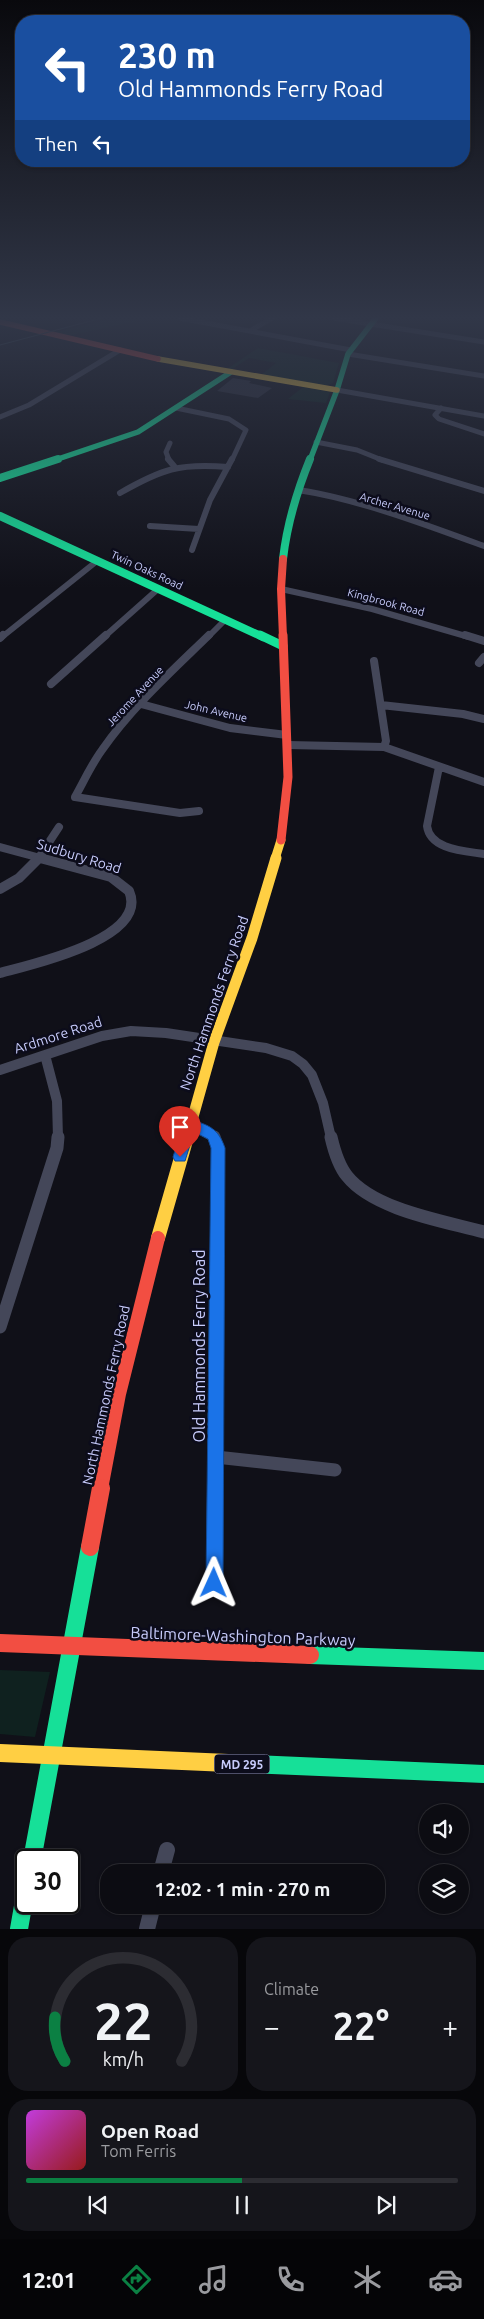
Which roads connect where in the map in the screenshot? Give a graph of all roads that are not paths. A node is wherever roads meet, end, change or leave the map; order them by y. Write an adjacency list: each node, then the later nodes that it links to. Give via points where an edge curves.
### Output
1 (0, 408): 6 (street)
2 (22, 408): 6 (street)
3 (176, 408): 13 (street, via 229,419 246,430); 14 (main road, via 132,434)
4 (330, 408): 10 (main road, North Hammonds Ferry Road)
5 (441, 408): 7 (street); 9 (street, via 435,415 439,419)
6 (10, 413): 8 (street)
7 (484, 416)
8 (0, 417)
9 (484, 434)
10 (316, 442): 15 (main road, North Hammonds Ferry Road); 16 (street, via 357,450)
11 (170, 443): 12 (street, via 165,455)
12 (174, 466): 13 (street); 17 (street)
13 (228, 467): 20 (street)
14 (0, 478)
15 (298, 490): 21 (street, Archer Avenue, via 426,525); 25 (main road, North Hammonds Ferry Road, via 282,550)
16 (484, 491)
17 (120, 493)
18 (0, 516): 23 (main road, Twin Oaks Road)
19 (150, 526): 20 (street)
20 (199, 529): 22 (street)
21 (484, 546)
22 (192, 550)
23 (97, 561): 24 (main road, Twin Oaks Road); 27 (street)
24 (158, 589): 26 (main road, Twin Oaks Road); 33 (street)
25 (281, 589): 28 (street, Kingbrook Road); 29 (main road, North Hammonds Ferry Road)
26 (225, 620): 29 (main road, Twin Oaks Road); 34 (street, Jerome Avenue)
27 (0, 638)
28 (484, 641)
29 (283, 646): 37 (main road, North Hammonds Ferry Road)
30 (484, 657): 32 (street)
31 (374, 661): 35 (street)
32 (478, 664)
33 (51, 684)
34 (141, 704): 37 (street, John Avenue); 41 (street, Jerome Avenue, via 101,751 75,798 180,813)
35 (381, 705): 36 (street); 38 (street)
36 (484, 719)
37 (288, 740): 38 (street, John Avenue); 48 (main road, North Hammonds Ferry Road, via 286,806 280,841 252,938)
38 (384, 748): 39 (street, John Avenue)
39 (439, 768): 40 (street, John Avenue); 44 (street, via 427,826 428,836 440,844)
40 (484, 782)
41 (199, 811)
42 (59, 827): 45 (street)
43 (0, 847): 45 (street, Sudbury Road)
44 (484, 854)
45 (40, 858): 46 (street, via 22,876); 47 (street, Sudbury Road, via 110,877 123,884 130,891 132,900 129,912 114,930 84,948)
46 (0, 889)
47 (0, 974)
48 (214, 1042): 49 (street, Ardmore Road, via 146,1030 106,1034); 51 (main road, North Hammonds Ferry Road); 52 (street, Ardmore Road, via 273,1049 302,1064 312,1075 344,1171 370,1196)
49 (45, 1055): 50 (street, Ardmore Road); 53 (street, via 59,1101 58,1148)
50 (0, 1070)
51 (190, 1124): 54 (street, Old Hammonds Ferry Road, via 214,1136 218,1148); 61 (main road, North Hammonds Ferry Road, via 119,1394)
52 (484, 1232)
53 (0, 1327)
54 (216, 1457): 55 (street); 56 (street, Old Hammonds Ferry Road)
55 (335, 1470)
56 (214, 1583)
57 (0, 1643): 58 (main road, Baltimore-Washington Parkway)
58 (484, 1661)
59 (0, 1753): 60 (main road, MD 295)
60 (484, 1774)
61 (34, 1849)
62 (167, 1850): 63 (street)
63 (163, 1864)
64 (22, 1914): 66 (main road)
65 (151, 1914): 67 (street)
66 (19, 1929)
67 (147, 1929)

